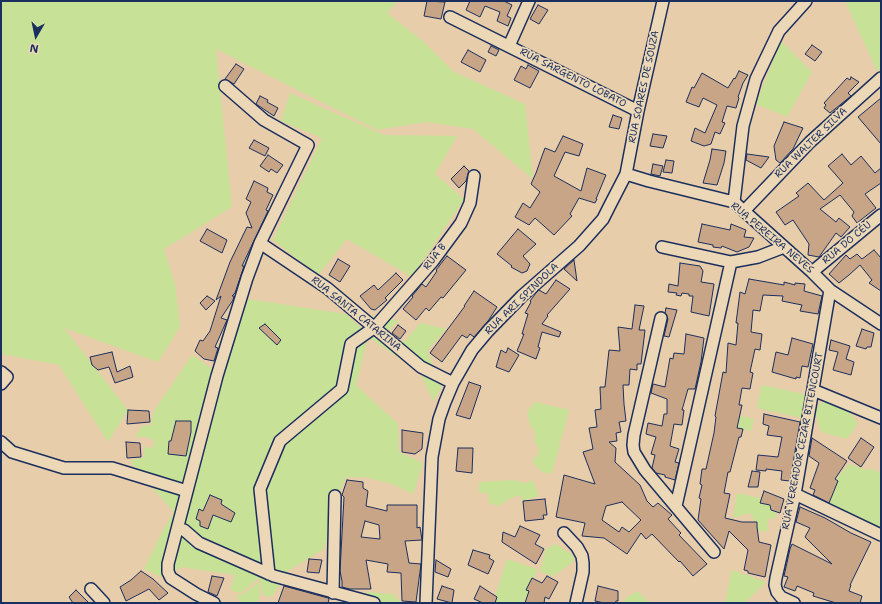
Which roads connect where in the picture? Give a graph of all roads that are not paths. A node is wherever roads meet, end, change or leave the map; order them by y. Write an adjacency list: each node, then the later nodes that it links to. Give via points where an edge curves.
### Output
1 (529, 1): 5 (street, RUA SARGENTO LOBATO)
2 (663, 1): 8 (street, RUA SOARES DE SOUZA)
3 (806, 1): 11 (street, via 779,31 756,79 743,126)
4 (450, 17): 5 (street)
5 (509, 46): 8 (street, RUA SARGENTO LOBATO)
6 (881, 78): 12 (street, RUA WALTER SILVA, via 810,142)
7 (225, 86): 14 (street, via 264,120 308,146)
8 (638, 111): 9 (street, RUA SOARES DE SOUZA)
9 (626, 174): 11 (street, RUA PEREIRA NEVES); 24 (street, RUA ARI SPINDOLA, via 603,219 579,246 522,296 488,331 472,350)
10 (474, 176): 22 (street, RUA B, via 470,204 461,223 433,261)
11 (734, 202): 12 (street, RUA PEREIRA NEVES)
12 (744, 211): 16 (street, RUA PEREIRA NEVES)
13 (881, 215): 18 (street, RUA DO CÉU)
14 (260, 243): 22 (street, RUA SANTA CATARINA, via 327,288); 29 (street, via 217,376)
15 (662, 246): 17 (street)
16 (784, 246): 17 (street, via 758,257); 18 (street, RUA PEREIRA NEVES)
17 (731, 262): 32 (street)
18 (812, 272): 19 (street, RUA PEREIRA NEVES)
19 (830, 290): 21 (street, RUA PEREIRA NEVES); 26 (street, RUA VEREADOR CEZAR BITENCOURT)
20 (662, 318): 32 (street, via 633,445 645,470)
21 (881, 324)
22 (375, 327): 24 (street, RUA SANTA CATARINA, via 421,367); 37 (street, RUA B, via 351,344 342,389 280,441 260,489)
23 (1, 372): 25 (street, via 7,378)
24 (453, 383): 44 (street, RUA ARI SPINDOLA, via 440,419 432,456)
25 (1, 384)
26 (813, 390): 27 (street); 30 (street, RUA VEREADOR CEZAR BITENCOURT)
27 (881, 418)
28 (1, 442): 29 (street, via 12,452 64,468 112,468)
29 (187, 491): 42 (street, via 168,572 170,578)
30 (795, 494): 35 (street); 45 (street, RUA VEREADOR CEZAR BITENCOURT, via 775,585 781,597)
31 (335, 496): 39 (street)
32 (676, 506): 36 (street)
33 (184, 530): 37 (street, via 199,543)
34 (564, 533): 40 (street, via 582,556 583,572)
35 (881, 535)
36 (714, 552)
37 (269, 574): 39 (street)
38 (91, 589): 41 (street)
39 (332, 593): 43 (street)
40 (577, 599)
41 (104, 603)
42 (214, 603)
43 (374, 603)
44 (426, 603)
45 (794, 603)

